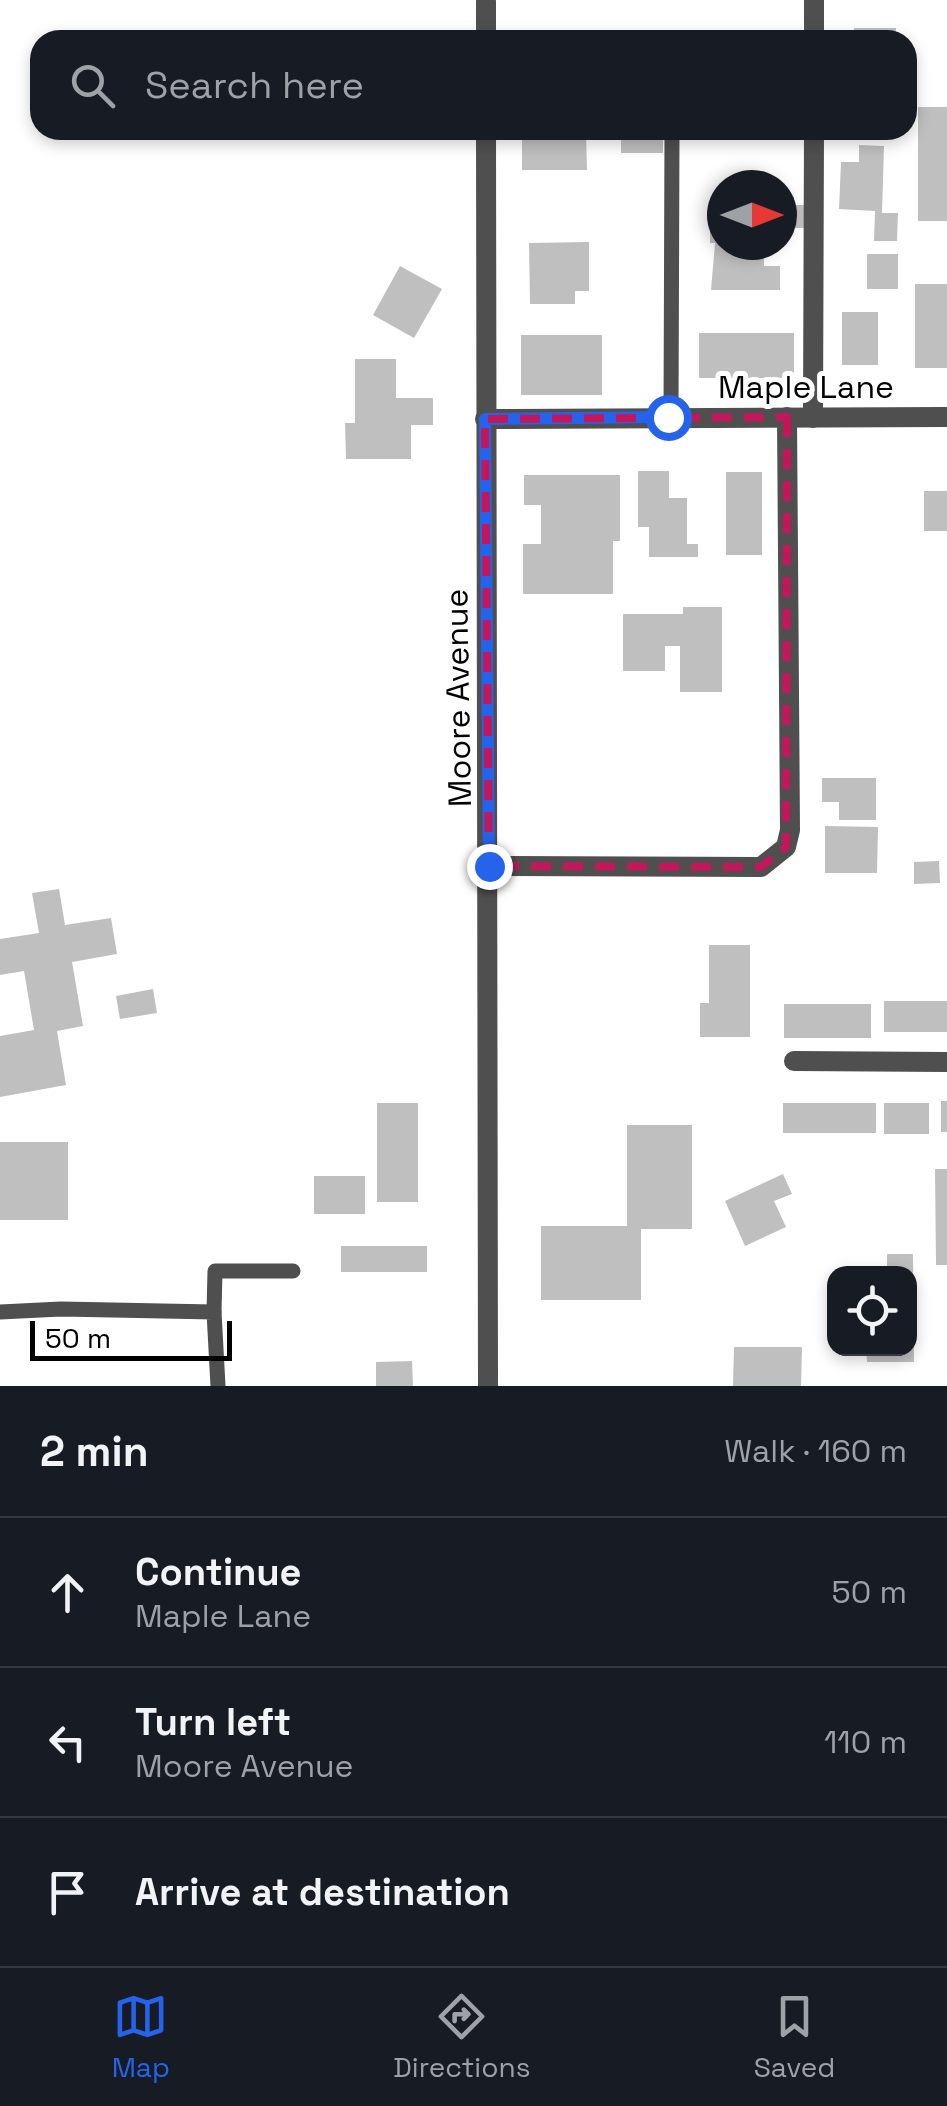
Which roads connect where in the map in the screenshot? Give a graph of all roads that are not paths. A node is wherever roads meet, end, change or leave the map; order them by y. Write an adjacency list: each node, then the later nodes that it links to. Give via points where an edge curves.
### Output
1 (486, 2): 3 (street)
2 (814, 2): 4 (street)
3 (486, 30)
4 (814, 30)
5 (486, 140): 12 (street, Moore Avenue)
6 (672, 140): 8 (lane)
7 (814, 140): 11 (street)
8 (671, 417): 9 (street, Maple Lane); 12 (street, Maple Lane)
9 (787, 417): 11 (street, Maple Lane); 13 (street, via 786,847 761,866)
10 (947, 417): 11 (street, Maple Lane)
11 (813, 418)
12 (485, 419): 13 (street, Moore Avenue)
13 (489, 866): 20 (street, Moore Avenue)
14 (794, 1060): 15 (street)
15 (947, 1062)
16 (294, 1271): 18 (lane, via 215,1271)
17 (0, 1312): 18 (lane)
18 (214, 1312): 19 (lane)
19 (218, 1386)
20 (488, 1386)

